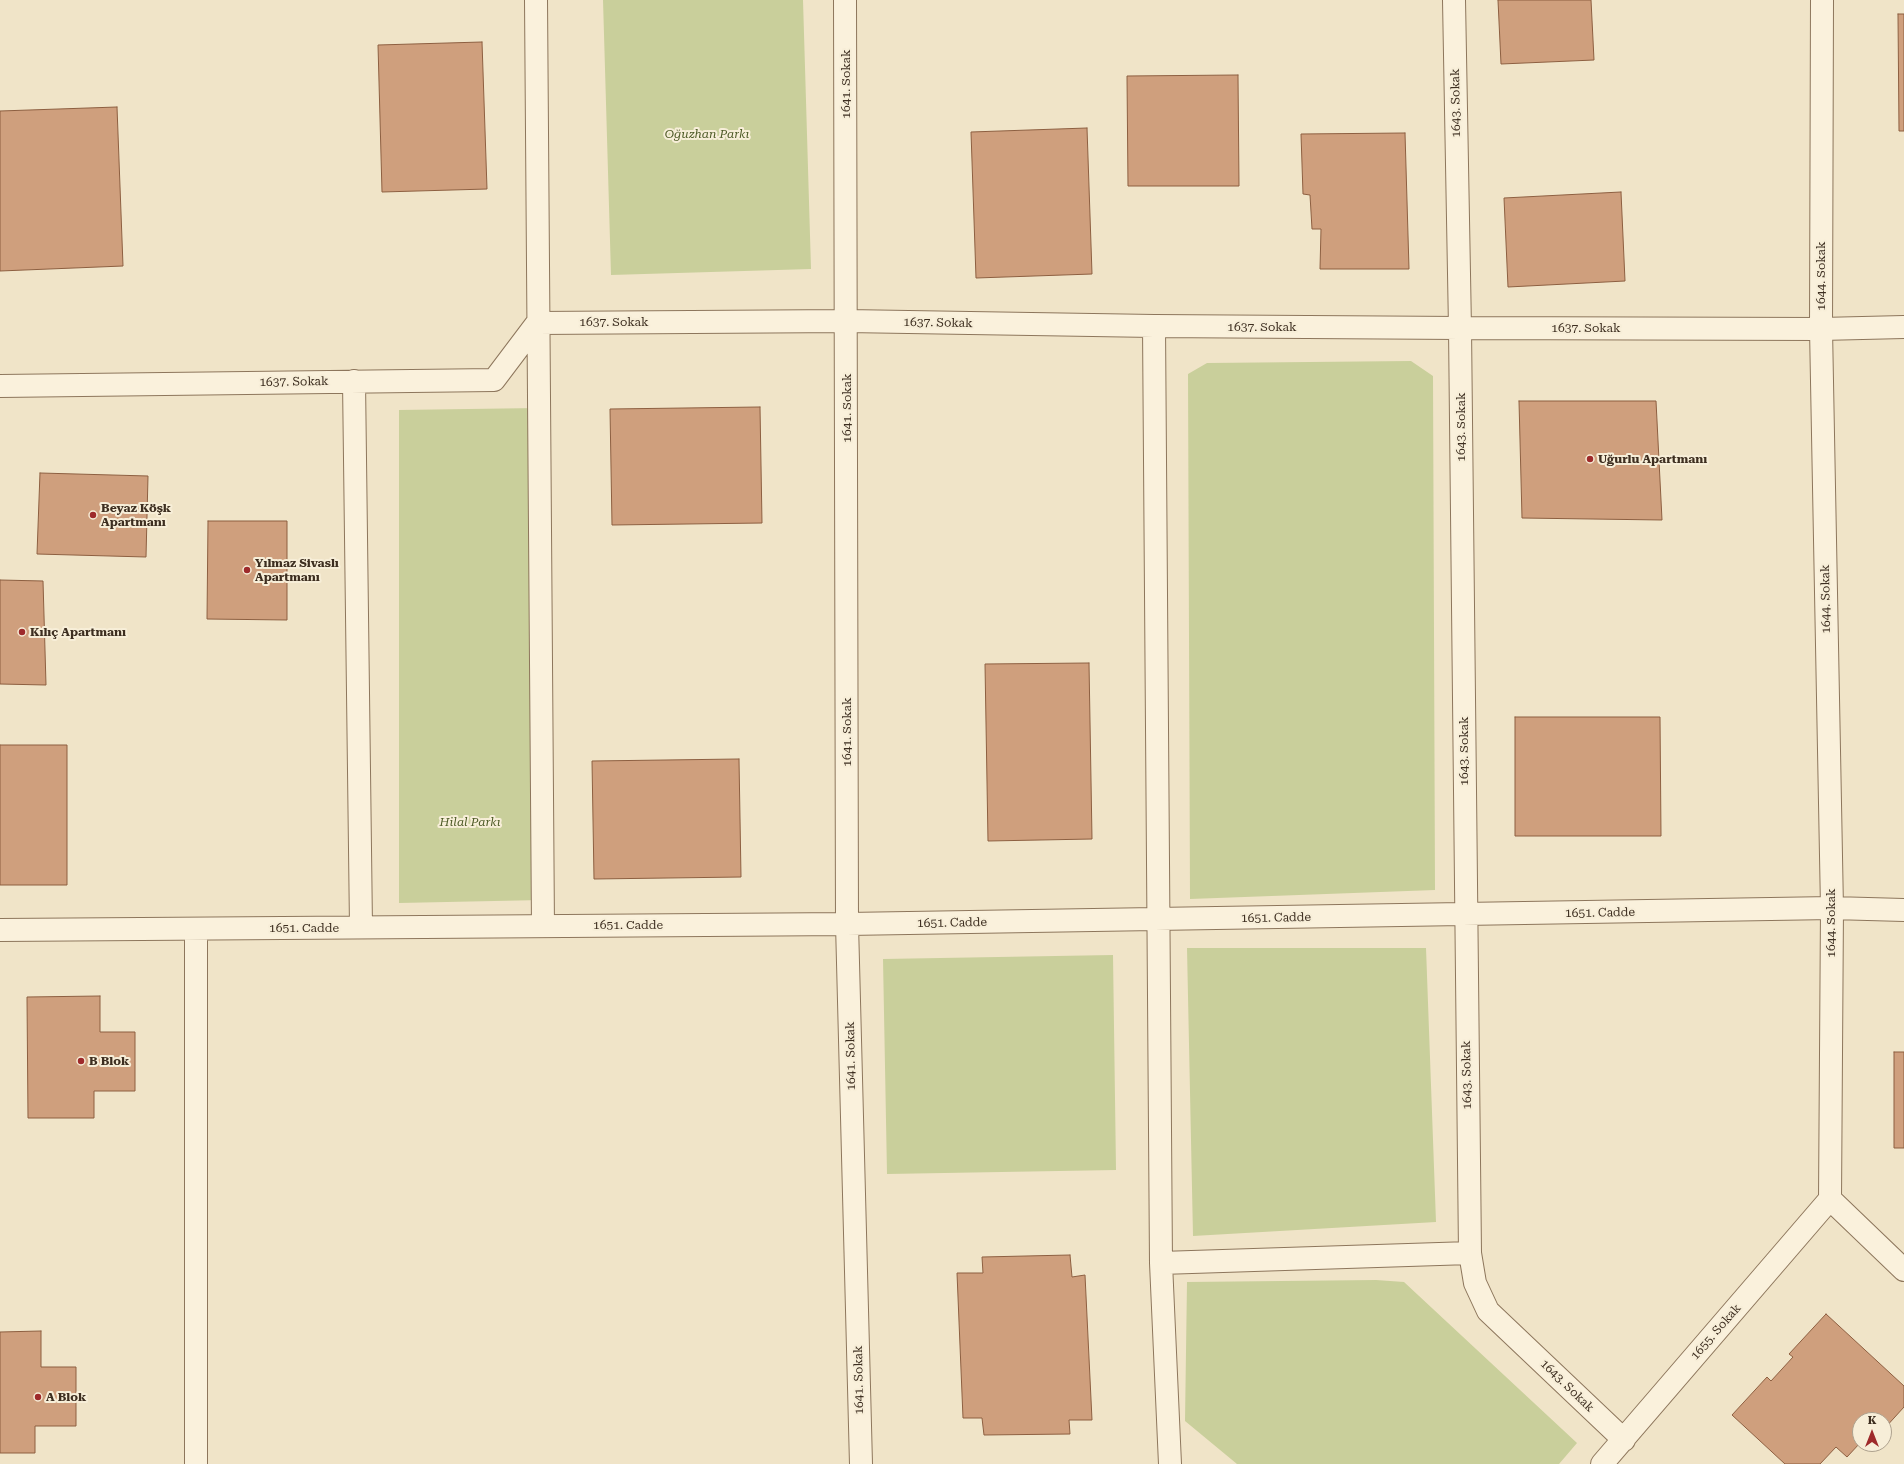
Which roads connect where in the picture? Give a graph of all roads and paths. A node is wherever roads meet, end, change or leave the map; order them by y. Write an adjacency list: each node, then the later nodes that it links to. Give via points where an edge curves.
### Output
1 (536, 0): 6 (street)
2 (845, 0): 5 (street, 1641. Sokak)
3 (1454, 0): 9 (street, 1643. Sokak)
4 (1822, 0): 10 (street, 1644. Sokak)
5 (847, 321): 6 (street, 1637. Sokak); 7 (street, 1637. Sokak); 17 (street, 1641. Sokak)
6 (537, 323): 11 (street, 1637. Sokak, via 494,380); 18 (street)
7 (1154, 326): 9 (street, 1637. Sokak); 16 (street)
8 (1904, 326): 10 (street, 1637. Sokak)
9 (1460, 328): 10 (street, 1637. Sokak); 15 (street, 1643. Sokak)
10 (1821, 329): 13 (street, 1644. Sokak)
11 (354, 381): 12 (street, 1637. Sokak); 19 (street)
12 (0, 386)
13 (1832, 908): 14 (street, 1651. Cadde); 15 (street, 1651. Cadde); 22 (street, 1644. Sokak)
14 (1904, 910)
15 (1465, 914): 16 (street, 1651. Cadde); 23 (street, 1643. Sokak)
16 (1157, 920): 17 (street, 1651. Cadde); 24 (street)
17 (847, 924): 18 (street, 1651. Cadde); 28 (street, 1641. Sokak)
18 (543, 926): 19 (street, 1651. Cadde)
19 (361, 927): 20 (street, 1651. Cadde)
20 (196, 928): 21 (street, 1651. Cadde); 27 (street)
21 (0, 930)
22 (1830, 1199): 25 (street); 26 (street, 1655. Sokak)
23 (1470, 1253): 24 (street); 26 (street, 1643. Sokak, via 1475,1283 1488,1311)
24 (1161, 1263): 29 (street)
25 (1904, 1270)
26 (1624, 1440): 30 (street, 1655. Sokak)
27 (196, 1464)
28 (861, 1464)
29 (1170, 1464)
30 (1602, 1464)

